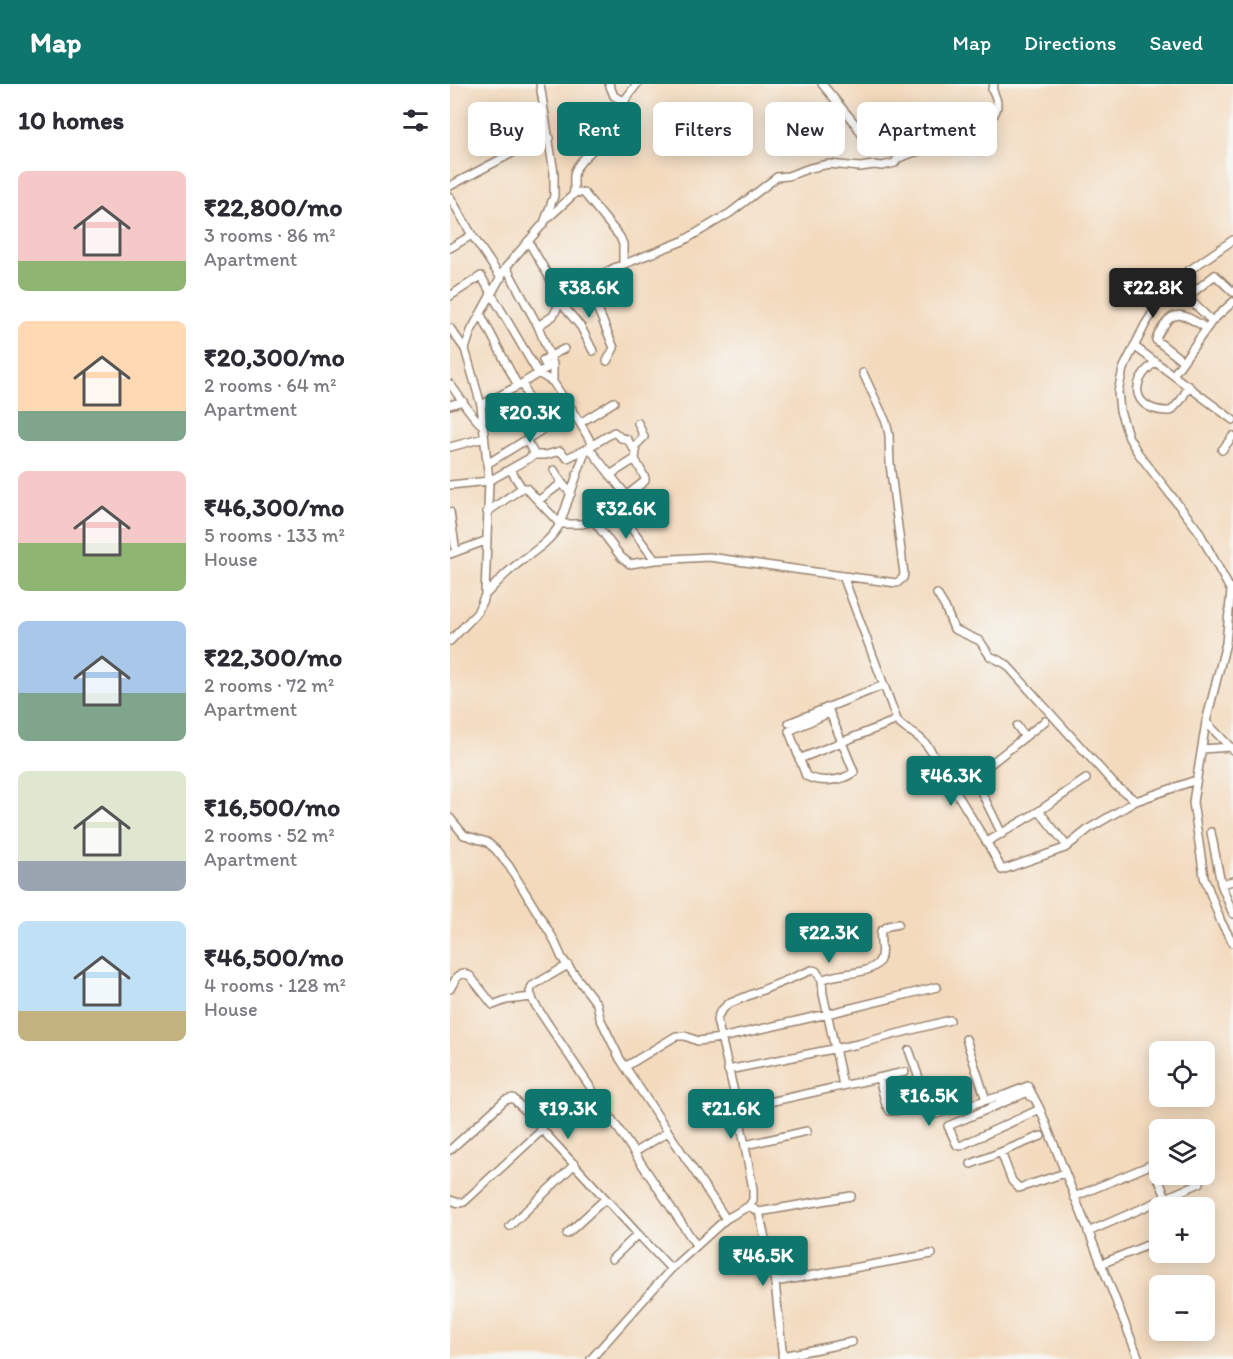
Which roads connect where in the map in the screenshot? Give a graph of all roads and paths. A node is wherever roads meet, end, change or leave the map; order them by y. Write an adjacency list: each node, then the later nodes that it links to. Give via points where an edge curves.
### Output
1 (540, 84): 9 (street)
2 (609, 84): 6 (street, via 614,96)
3 (637, 84): 6 (street)
4 (822, 84): 8 (street)
5 (994, 84): 7 (street)
6 (624, 100): 12 (street, via 625,110 612,136 592,149 575,169)
7 (996, 102)
8 (857, 127)
9 (550, 138): 11 (street, via 518,150); 14 (street, via 554,196)
10 (902, 156): 19 (street, via 895,163 882,166 829,164 777,177 730,213 683,241)
11 (450, 186)
12 (574, 192): 14 (street); 19 (street, via 584,193 620,237)
13 (450, 197): 15 (street)
14 (546, 220): 17 (street)
15 (471, 236): 18 (street); 21 (street)
16 (1233, 240): 33 (street, via 1178,278)
17 (528, 242): 20 (street); 26 (street)
18 (450, 248)
19 (623, 264): 22 (street)
20 (506, 267): 21 (street); 30 (street)
21 (501, 278): 23 (street)
22 (588, 280): 26 (street); 38 (street, via 614,348)
23 (492, 292): 25 (street, via 481,276); 28 (street); 42 (street)
24 (1233, 292): 29 (street, via 1215,275 1191,294 1191,302)
25 (450, 296)
26 (561, 300): 30 (street, via 553,316); 36 (street)
27 (1233, 302): 29 (street)
28 (481, 315): 34 (street); 47 (street)
29 (1212, 321): 32 (street)
30 (538, 326): 37 (street)
31 (450, 328): 34 (street)
32 (1206, 328): 39 (street); 39 (street, via 1181,314 1167,320 1156,340)
33 (1134, 346): 40 (street); 89 (street, via 1118,392 1125,428 1138,453 1198,530)
34 (465, 349): 49 (street)
35 (564, 349): 37 (street)
36 (593, 351)
37 (550, 355): 41 (street)
38 (607, 361)
39 (1183, 361): 44 (street)
40 (1156, 362): 44 (street); 48 (street, via 1138,382 1137,393 1142,401 1171,411)
41 (550, 366): 42 (street); 45 (street)
42 (538, 373): 45 (street); 47 (street)
43 (862, 373): 88 (street, via 889,435 904,574 897,583)
44 (1174, 374): 48 (street)
45 (553, 382): 53 (street)
46 (450, 384): 51 (street)
47 (521, 384): 49 (street); 54 (street)
48 (1189, 386): 55 (street)
49 (480, 402): 51 (street); 58 (street)
50 (614, 402): 56 (street)
51 (465, 403): 52 (street); 58 (street)
52 (450, 405)
53 (572, 409): 56 (street); 59 (street)
54 (531, 411): 58 (street); 59 (street)
55 (1233, 420)
56 (580, 423): 64 (street)
57 (638, 423): 65 (street, via 644,437)
58 (482, 425): 61 (street)
59 (540, 431): 62 (street)
60 (1233, 436): 66 (street)
61 (484, 438): 63 (street); 69 (street)
62 (526, 440): 67 (street); 69 (street)
63 (450, 447)
64 (589, 447): 65 (street, via 614,432 627,439); 67 (street, via 567,458 560,451); 72 (street); 77 (street)
65 (633, 448): 68 (street)
66 (1222, 450)
67 (535, 455): 70 (street)
68 (635, 459): 72 (street); 78 (street, via 645,481)
69 (488, 464): 73 (street)
70 (510, 469): 73 (street); 76 (street)
71 (554, 470): 74 (street)
72 (610, 475): 78 (street)
73 (489, 481): 75 (street); 82 (street)
74 (562, 483): 77 (street); 79 (street)
75 (450, 485)
76 (522, 488): 79 (street); 82 (street)
77 (571, 494): 84 (street)
78 (627, 495): 80 (street)
79 (539, 500): 84 (street)
80 (615, 506): 83 (street); 87 (street)
81 (450, 512): 86 (street)
82 (487, 512): 85 (street)
83 (594, 521): 84 (street); 87 (street, via 627,562)
84 (560, 524): 91 (street, via 546,544 507,572)
85 (485, 541): 86 (street); 91 (street)
86 (453, 553)
87 (655, 560): 88 (street, via 709,557)
88 (843, 576): 93 (street)
89 (1232, 592): 97 (street, via 1226,643)
90 (937, 594): 107 (street, via 954,629 980,641 990,656 1006,664 1115,785)
91 (484, 596): 92 (street, via 477,613)
92 (450, 641)
93 (884, 686): 94 (street); 95 (street)
94 (828, 711): 98 (street); 101 (street); 104 (street, via 789,730)
95 (897, 720): 101 (street); 112 (street, via 925,742)
96 (1046, 721): 100 (street)
97 (1206, 722): 102 (street); 103 (street)
98 (789, 723)
99 (1017, 726): 100 (street)
100 (1025, 737): 111 (street, via 974,777)
101 (842, 742): 104 (street); 104 (street, via 854,771 850,774 827,782 808,777)
102 (1232, 748): 103 (street)
103 (1202, 749): 106 (street)
104 (799, 759)
105 (1086, 779): 108 (street)
106 (1196, 780): 107 (street); 118 (street, via 1193,802 1204,877)
107 (1136, 801): 113 (street)
108 (1039, 811): 111 (street); 113 (street)
109 (450, 818): 119 (street, via 464,835 487,842 502,857)
110 (1211, 832): 115 (street)
111 (1002, 834): 112 (street)
112 (987, 842): 113 (street, via 1002,870)
113 (1067, 846)
114 (1233, 880): 115 (street)
115 (1221, 884): 116 (street)
116 (1233, 914)
117 (898, 924): 120 (street, via 881,931 881,957 874,966)
118 (1233, 943)
119 (568, 965): 123 (street, via 532,986); 130 (street, via 597,1005)
120 (822, 980): 124 (street); 126 (street, via 812,970 728,1004 718,1015)
121 (937, 987): 124 (street)
122 (450, 988): 123 (street, via 463,974 470,976 493,1005)
123 (532, 997): 145 (street)
124 (827, 1014): 126 (street); 128 (street)
125 (950, 1020): 128 (street)
126 (721, 1038): 130 (street, via 698,1041 676,1036); 131 (street)
127 (966, 1039): 135 (street)
128 (836, 1048): 131 (street); 134 (street)
129 (909, 1050): 136 (street)
130 (625, 1067): 141 (street)
131 (728, 1070): 137 (street)
132 (904, 1072): 133 (street)
133 (879, 1078): 134 (street); 136 (street, via 888,1110)
134 (843, 1086): 137 (street)
135 (986, 1100): 136 (street, via 934,1116); 138 (street, via 1028,1086)
136 (927, 1107)
137 (738, 1109): 143 (street)
138 (1038, 1110): 138 (street, via 960,1146 948,1125 1028,1092); 150 (street)
139 (541, 1131): 144 (street, via 513,1098 508,1098); 147 (street); 157 (street, via 464,1202)
140 (807, 1131): 143 (street)
141 (668, 1132): 145 (street); 161 (street)
142 (1041, 1136): 146 (street)
143 (745, 1145): 159 (street, via 754,1195)
144 (450, 1150)
145 (635, 1152): 167 (street)
146 (1001, 1152): 148 (street); 150 (street, via 1012,1181 1019,1188)
147 (575, 1164): 156 (street); 162 (street)
148 (971, 1164)
149 (1149, 1166): 154 (street)
150 (1065, 1173): 154 (street)
151 (1162, 1185): 155 (street)
152 (1195, 1185): 155 (street)
153 (851, 1196): 160 (street)
154 (1074, 1197): 163 (street)
155 (1166, 1197)
156 (605, 1199): 164 (street); 165 (street)
157 (450, 1200)
158 (1149, 1205): 163 (street)
159 (749, 1206): 160 (street); 161 (street)
160 (759, 1212): 172 (street)
161 (726, 1219): 167 (street)
162 (510, 1226)
163 (1088, 1232): 170 (street)
164 (638, 1233): 169 (street); 171 (street)
165 (567, 1234)
166 (1149, 1244): 170 (street)
167 (696, 1245): 171 (street)
168 (932, 1254): 172 (street)
169 (612, 1259)
170 (1101, 1263): 176 (street)
171 (671, 1269): 175 (street)
172 (775, 1282): 174 (street)
173 (852, 1342): 174 (street)
174 (782, 1357)
175 (591, 1359)
176 (1139, 1359)

